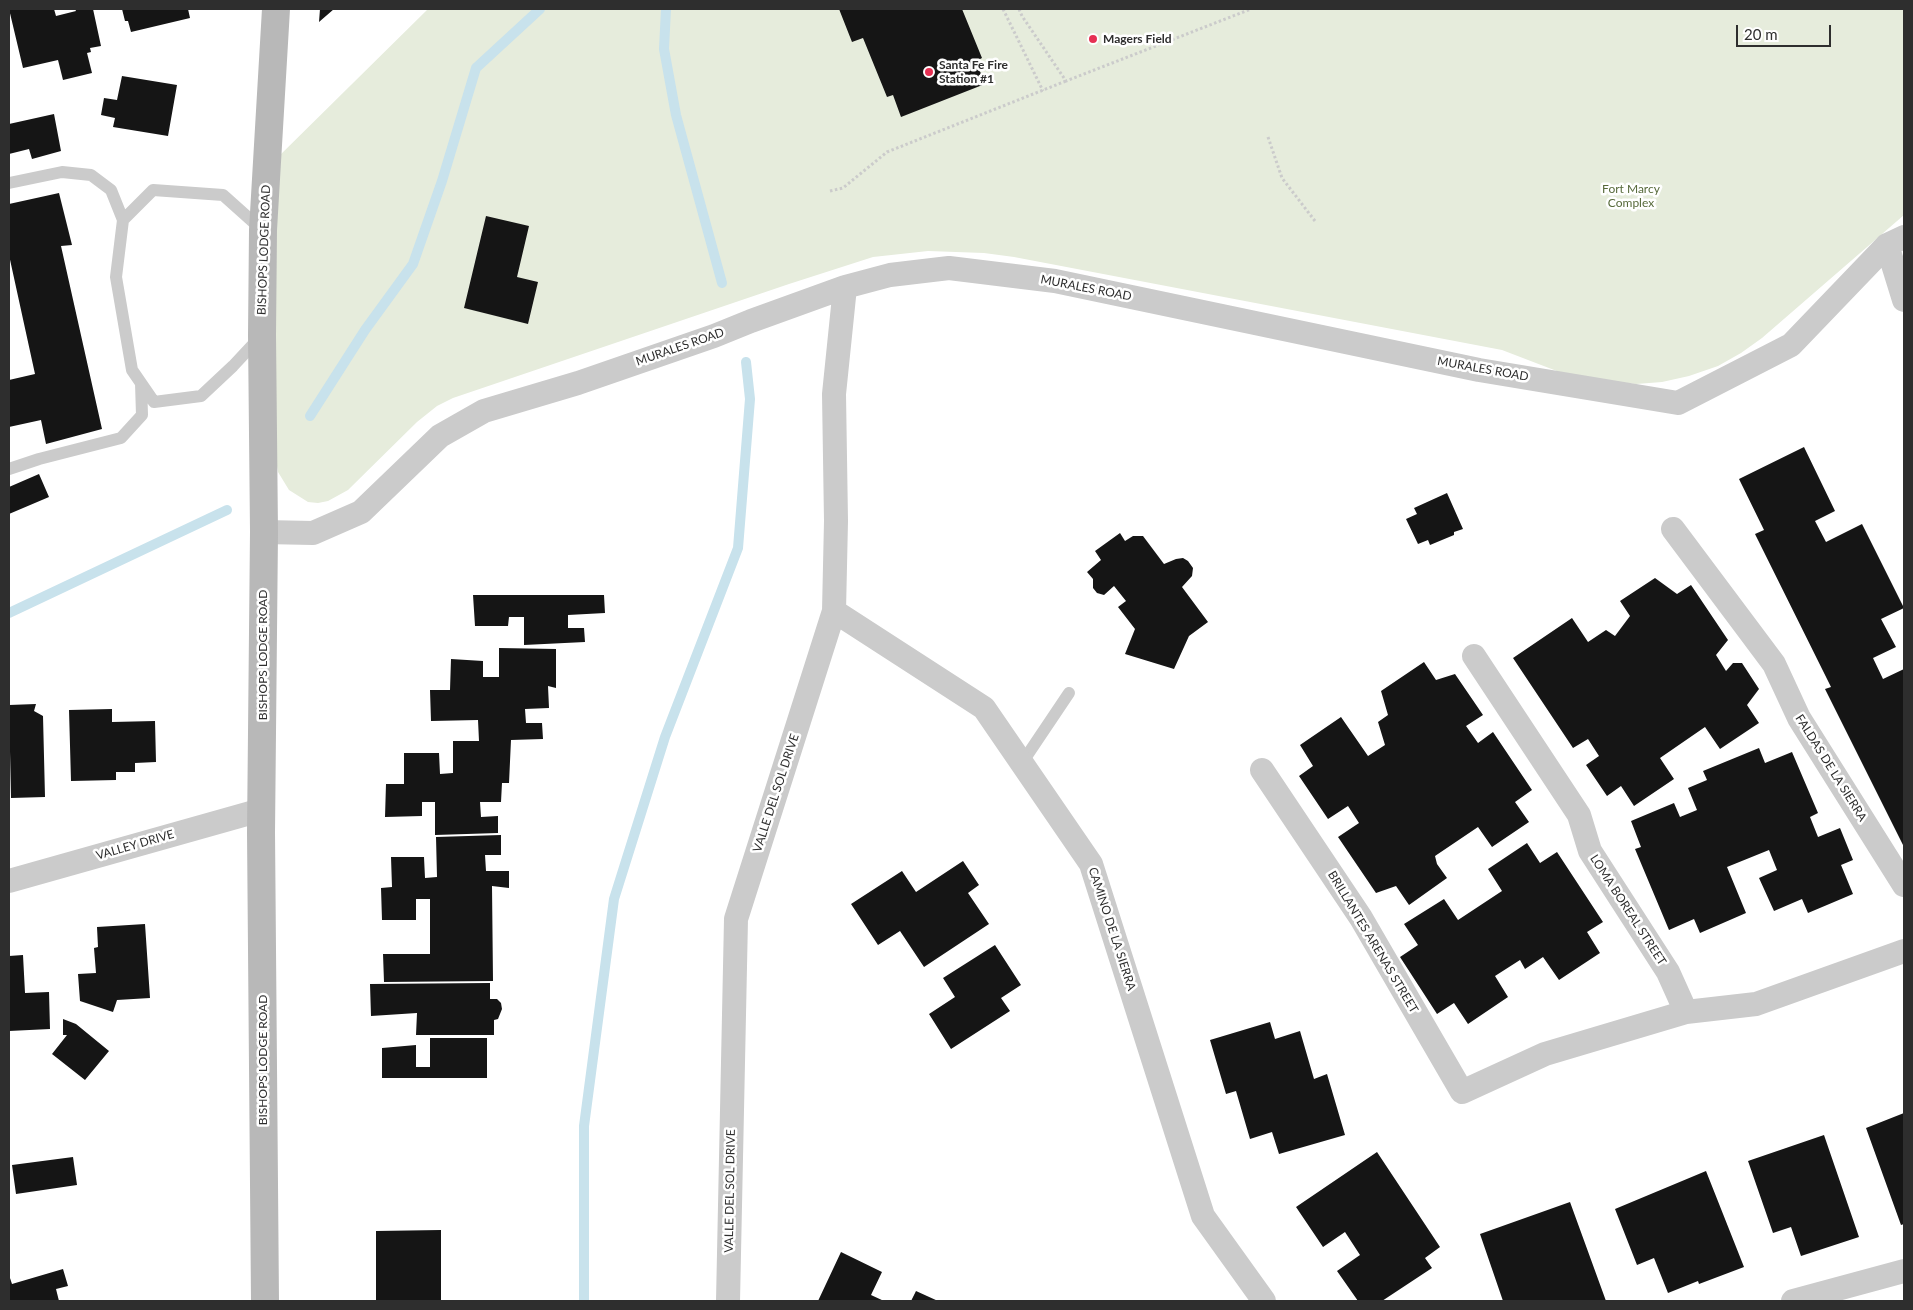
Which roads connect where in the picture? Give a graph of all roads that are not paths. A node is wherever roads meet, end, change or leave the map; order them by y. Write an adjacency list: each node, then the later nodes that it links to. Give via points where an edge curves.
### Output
1 (276, 9): 4 (street, BISHOPS LODGE ROAD)
2 (9, 183): 3 (lane, via 62,172 90,175 112,190)
3 (123, 220): 4 (lane, via 153,190 214,194 223,195); 9 (lane, via 116,277 132,370)
4 (263, 230): 8 (street, BISHOPS LODGE ROAD)
5 (1895, 241): 6 (street, MURALES ROAD, via 1791,345 1678,403 1479,370 1055,281 949,268 890,275); 7 (street)
6 (845, 287): 12 (street, MURALES ROAD, via 578,383 484,411 440,436 361,512 312,532); 13 (street, VALLE DEL SOL DRIVE, via 834,394)
7 (1904, 300)
8 (262, 335): 9 (lane, via 201,396 154,402); 12 (street, BISHOPS LODGE ROAD)
9 (141, 383): 10 (lane, via 142,415 121,438)
10 (9, 469)
11 (1673, 529): 20 (street, FALDAS DE LA SIERRA, via 1774,664 1799,718)
12 (264, 532): 18 (street, BISHOPS LODGE ROAD)
13 (834, 611): 16 (street, CAMINO DE LA SIERRA, via 984,708); 25 (street, VALLE DEL SOL DRIVE, via 736,919)
14 (1474, 656): 22 (street, LOMA BOREAL STREET, via 1579,814 1590,850 1668,972)
15 (1069, 693): 16 (lane)
16 (1022, 763): 26 (street, CAMINO DE LA SIERRA, via 1091,864 1203,1216)
17 (1262, 770): 22 (street, BRILLANTES ARENAS STREET, via 1361,918 1462,1092 1545,1054)
18 (261, 810): 19 (street, VALLEY DRIVE); 24 (street, BISHOPS LODGE ROAD)
19 (9, 880)
20 (1904, 885)
21 (1904, 951): 22 (street, via 1756,1004)
22 (1686, 1012)
23 (1904, 1271): 27 (street)
24 (265, 1301)
25 (728, 1301)
26 (1264, 1301)
27 (1793, 1301)

